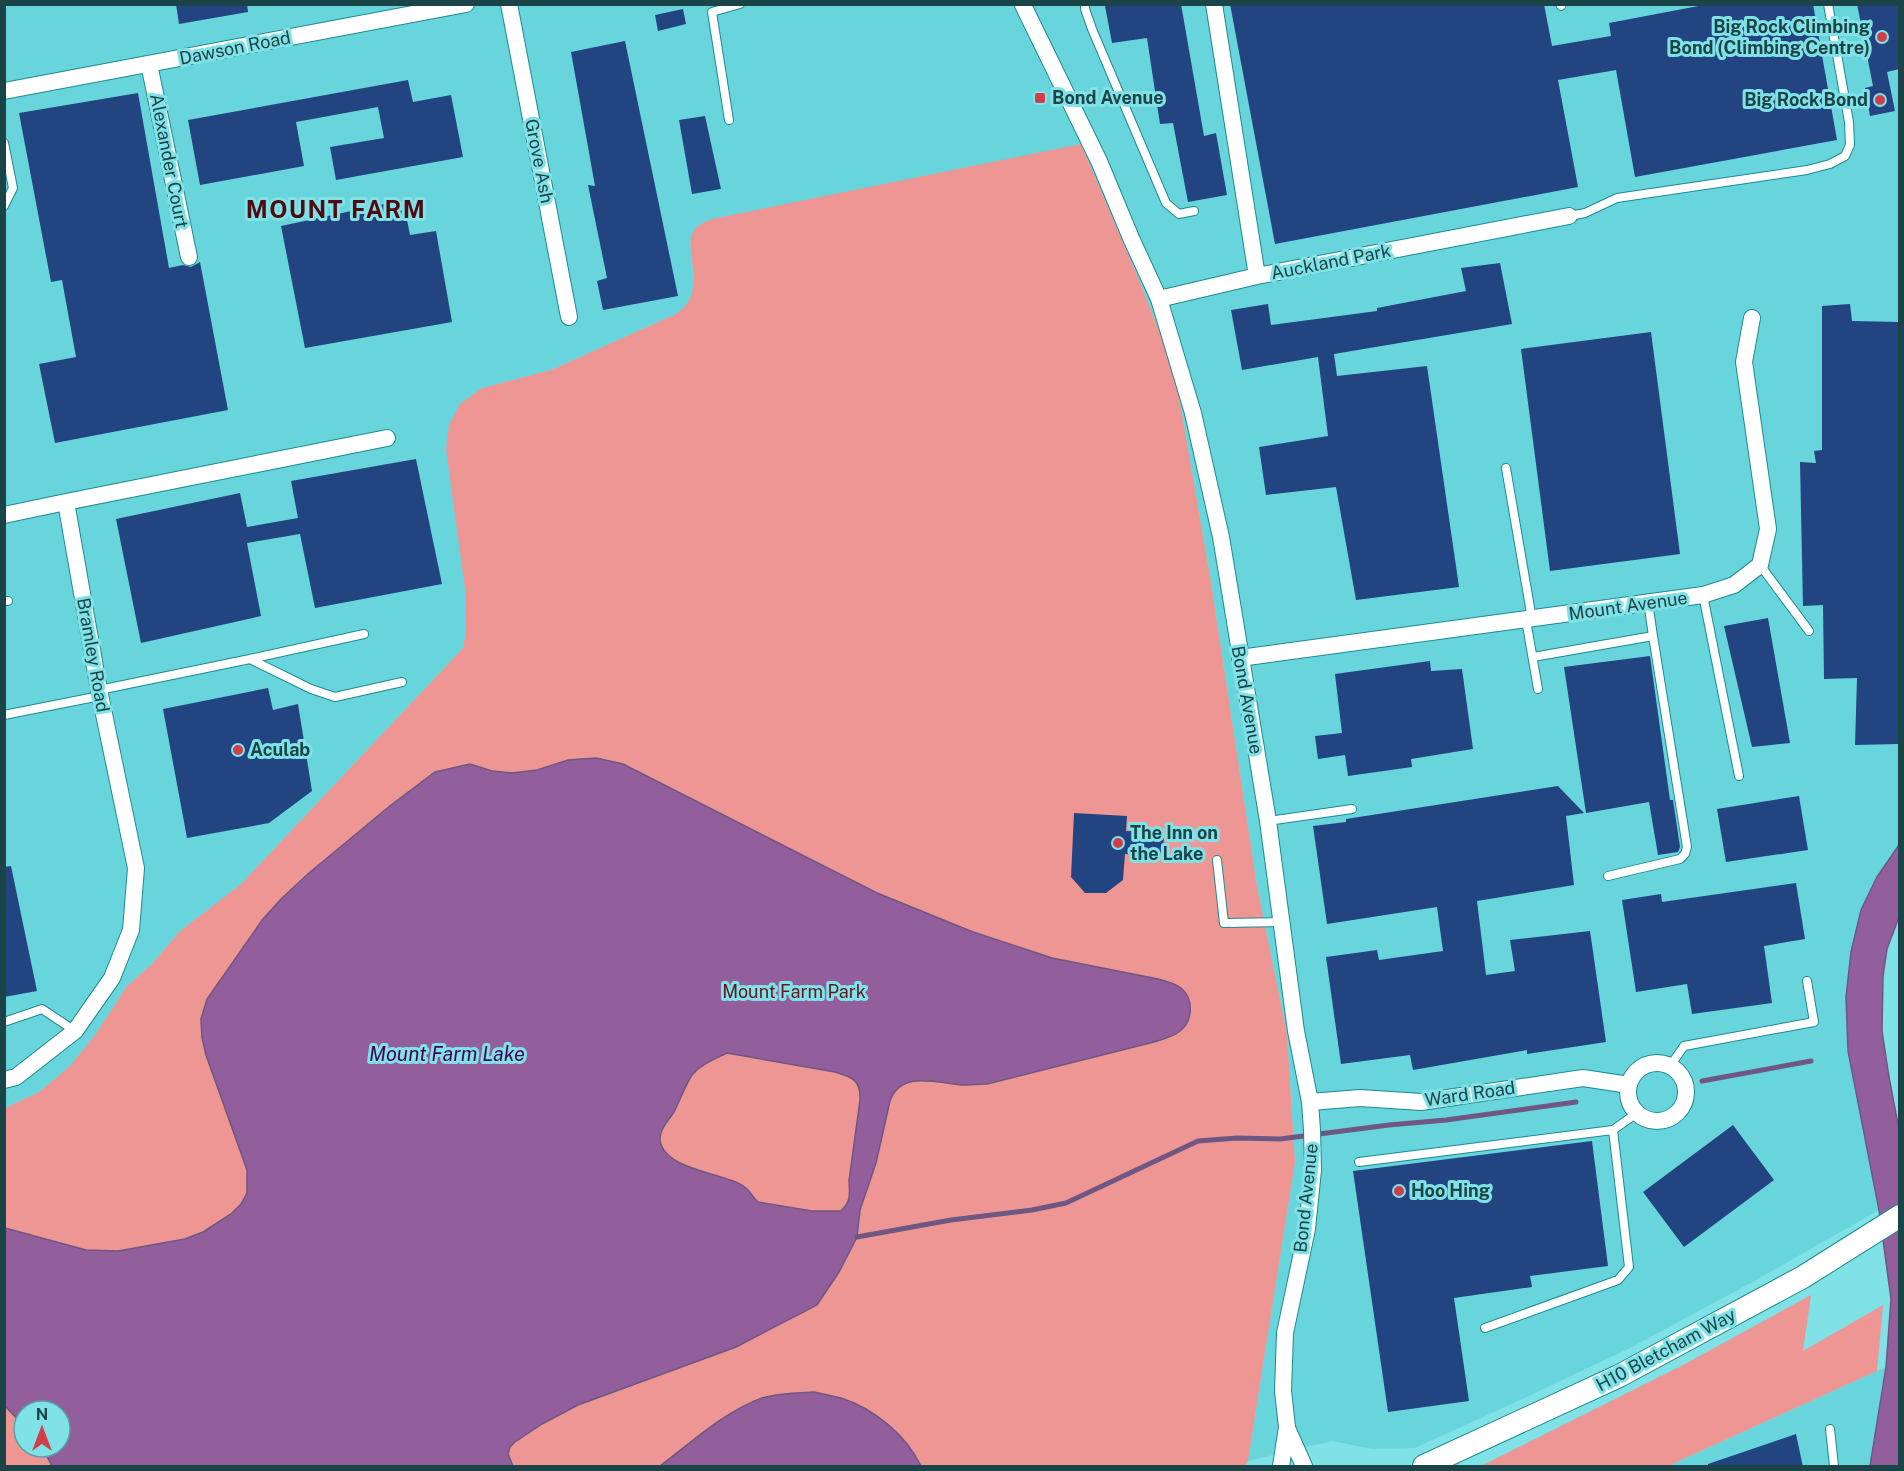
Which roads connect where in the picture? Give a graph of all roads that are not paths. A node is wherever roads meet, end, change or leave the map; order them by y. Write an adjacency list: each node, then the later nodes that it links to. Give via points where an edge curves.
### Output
1 (466, 4): 8 (street, Dawson Road)
2 (509, 4): 18 (street, Grove Ash)
3 (740, 4): 10 (lane, via 712,12)
4 (1085, 4): 13 (lane, via 1166,203 1179,214)
5 (1214, 4): 16 (street, Auckland Park)
6 (1828, 4): 14 (lane, via 1849,122 1850,145 1845,156 1806,170 1617,198)
7 (1023, 5): 17 (street, Bond Avenue, via 1099,161)
8 (149, 64): 9 (street, Dawson Road); 15 (street, Alexander Court)
9 (4, 91)
10 (729, 120)
11 (4, 143): 12 (lane, via 13,188)
12 (4, 206)
13 (1194, 211)
14 (1569, 216): 16 (street, Auckland Park)
15 (189, 258)
16 (1257, 276): 17 (street)
17 (1159, 299): 32 (street, Bond Avenue, via 1193,413 1221,537)
18 (569, 317)
19 (1752, 318): 24 (street, via 1744,362 1768,529)
20 (387, 438): 22 (street)
21 (1506, 468): 27 (lane)
22 (66, 502): 23 (street); 36 (street, Bramley Road)
23 (4, 515)
24 (1760, 566): 25 (street, Mount Avenue, via 1734,585); 28 (lane)
25 (1703, 595): 26 (street, Mount Avenue); 38 (lane)
26 (1647, 602): 27 (street, Mount Avenue); 30 (lane)
27 (1529, 620): 31 (lane); 32 (street, Mount Avenue)
28 (1809, 631)
29 (364, 634): 33 (lane)
30 (1653, 636): 31 (lane); 42 (lane, via 1687,847 1680,859)
31 (1533, 657): 35 (lane)
32 (1240, 658): 40 (street, Bond Avenue)
33 (250, 659): 34 (lane, via 335,697); 36 (lane)
34 (402, 682)
35 (1538, 689)
36 (99, 693): 37 (lane); 46 (street, Bramley Road, via 136,868 131,930 112,978)
37 (4, 715)
38 (1739, 776)
39 (1352, 809): 40 (lane)
40 (1268, 821): 43 (street, Bond Avenue)
41 (1217, 860): 43 (lane, via 1224,923)
42 (1608, 876)
43 (1281, 922): 50 (street, Bond Avenue)
44 (1806, 981): 47 (lane, via 1814,1022 1684,1046)
45 (4, 1022): 46 (lane, via 42,1009)
46 (75, 1031): 48 (street, Bramley Road, via 16,1077)
47 (1670, 1066): 49 (street, via 1645,1066); 51 (street, via 1679,1072 1687,1090 1682,1109 1665,1121 1655,1122)
48 (4, 1080)
49 (1629, 1085): 50 (street, Ward Road, via 1583,1078 1421,1102 1360,1098); 51 (street, via 1628,1095)
50 (1310, 1102): 56 (street, Bond Avenue, via 1313,1170 1307,1229 1285,1333 1283,1391)
51 (1637, 1113): 52 (lane)
52 (1613, 1130): 53 (lane); 55 (lane, via 1629,1267 1618,1280)
53 (1359, 1162)
54 (1899, 1216): 60 (street, H10 Bletcham Way, via 1803,1277 1619,1376)
55 (1485, 1328)
56 (1287, 1427): 58 (street, Bond Avenue); 59 (street, Bond Avenue)
57 (1830, 1429): 61 (lane)
58 (1281, 1467)
59 (1304, 1467)
60 (1424, 1467)
61 (1834, 1467)

